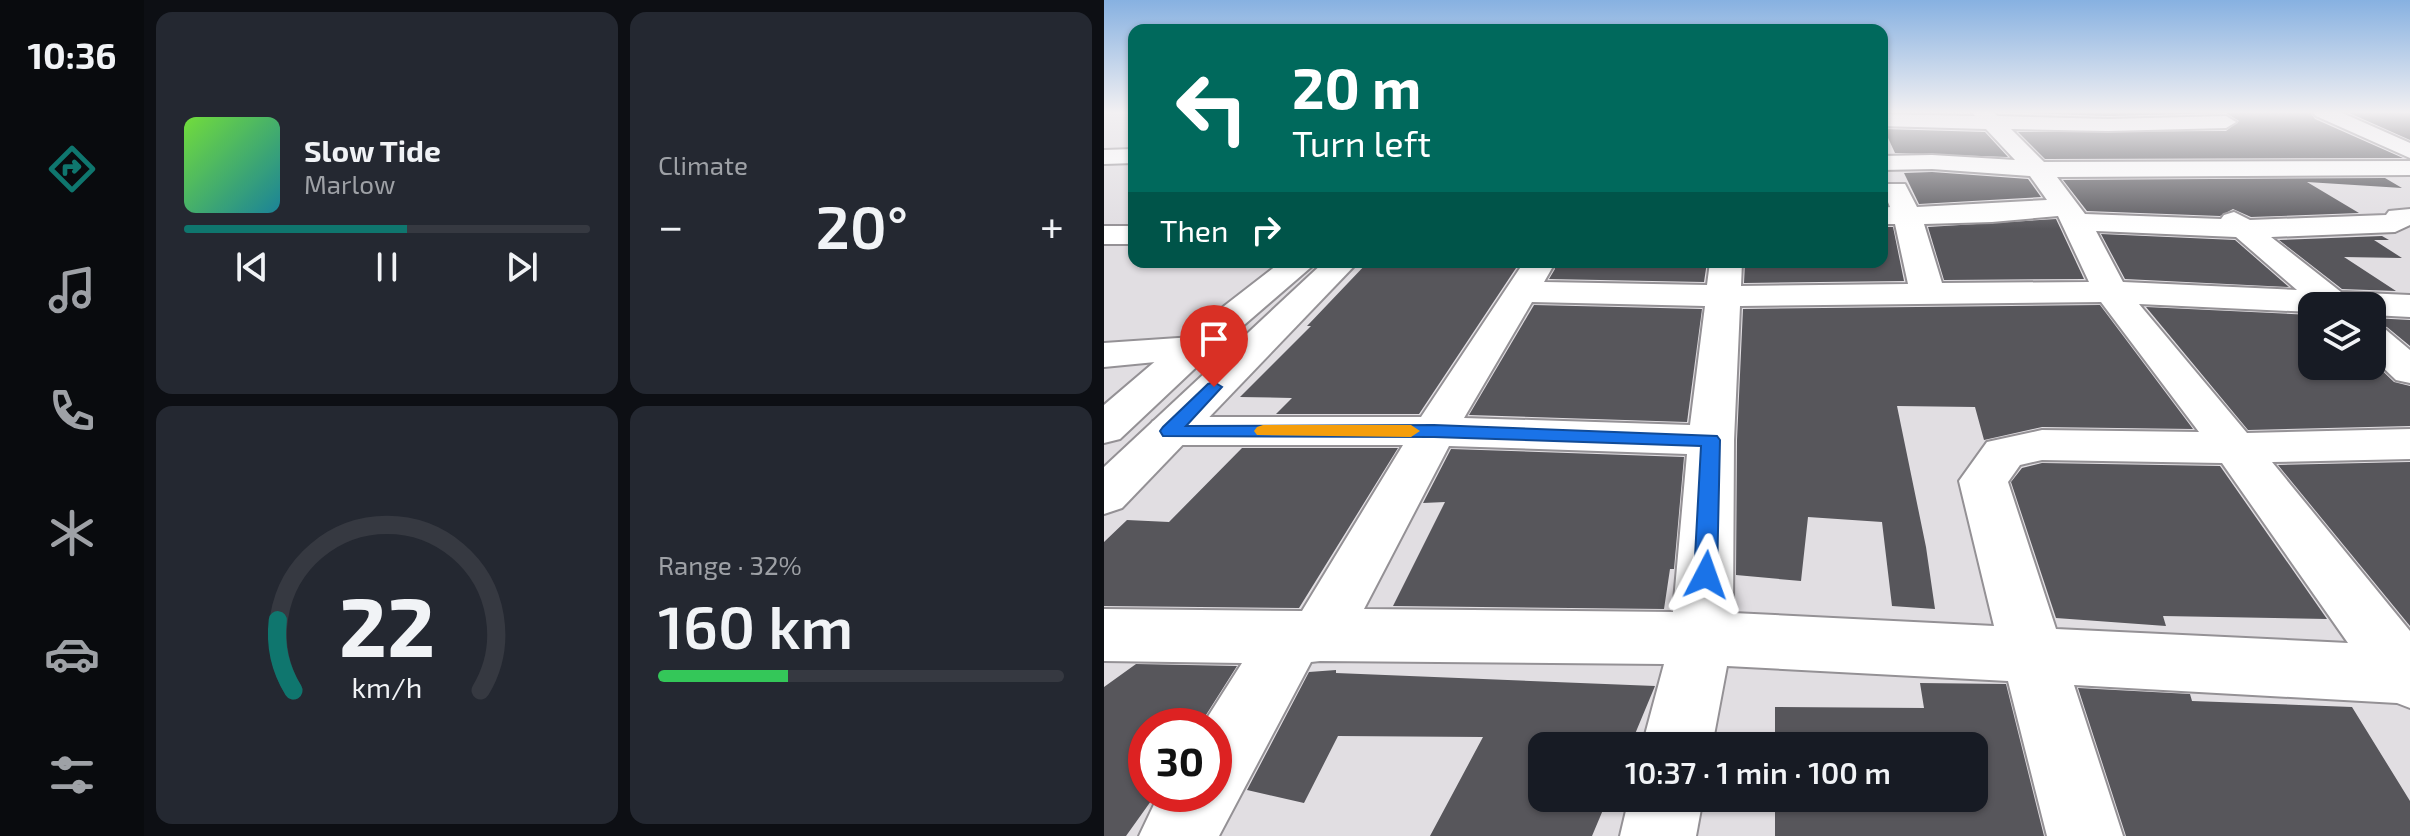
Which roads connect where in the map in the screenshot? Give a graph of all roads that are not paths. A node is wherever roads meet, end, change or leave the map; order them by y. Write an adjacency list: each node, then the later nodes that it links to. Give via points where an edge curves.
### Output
1 (2020, 151): 9 (main road)
2 (2144, 151): 10 (main road)
3 (2275, 151): 7 (main road)
4 (1128, 156): 5 (main road)
5 (1104, 157)
6 (1888, 160): 9 (main road)
7 (2303, 167): 8 (main road); 10 (main road); 14 (main road)
8 (2410, 168)
9 (2039, 171): 10 (main road); 12 (main road)
10 (2175, 173): 15 (main road)
11 (1888, 185): 13 (main road)
12 (2071, 215): 13 (main road); 15 (main road); 22 (main road)
13 (1894, 216): 24 (main road)
14 (2405, 224): 15 (main road)
15 (2243, 229): 23 (main road)
16 (1104, 235): 17 (main road)
17 (1128, 235)
18 (1294, 268): 28 (main road)
19 (1336, 268): 33 (main road)
20 (1531, 277): 21 (main road); 34 (main road)
21 (1724, 279): 24 (main road); 35 (main road)
22 (2111, 292): 24 (main road); 25 (main road); 37 (main road)
23 (2319, 292)
24 (1928, 295)
25 (2298, 303)
26 (2386, 306): 27 (main road)
27 (2410, 306)
28 (1193, 349): 30 (main road); 32 (main road)
29 (2386, 350): 31 (main road)
30 (1104, 355)
31 (2410, 371)
32 (1104, 429)
33 (1169, 431): 34 (main road); 38 (main road)
34 (1434, 431): 35 (main road); 40 (main road)
35 (1711, 440): 41 (main road)
36 (2410, 444): 37 (main road)
37 (2235, 448): 42 (main road, via 2042,445 2004,453 1983,481); 43 (main road)
38 (1104, 496)
39 (1104, 635): 40 (main road)
40 (1306, 637): 41 (main road); 45 (main road)
41 (1701, 638): 42 (main road); 44 (main road)
42 (2031, 655): 43 (main road); 50 (main road)
43 (2409, 677)
44 (1680, 732)
45 (1232, 746)
46 (1191, 812): 48 (main road)
47 (1663, 812): 49 (main road)
48 (1177, 836)
49 (1658, 836)
50 (2085, 836)

